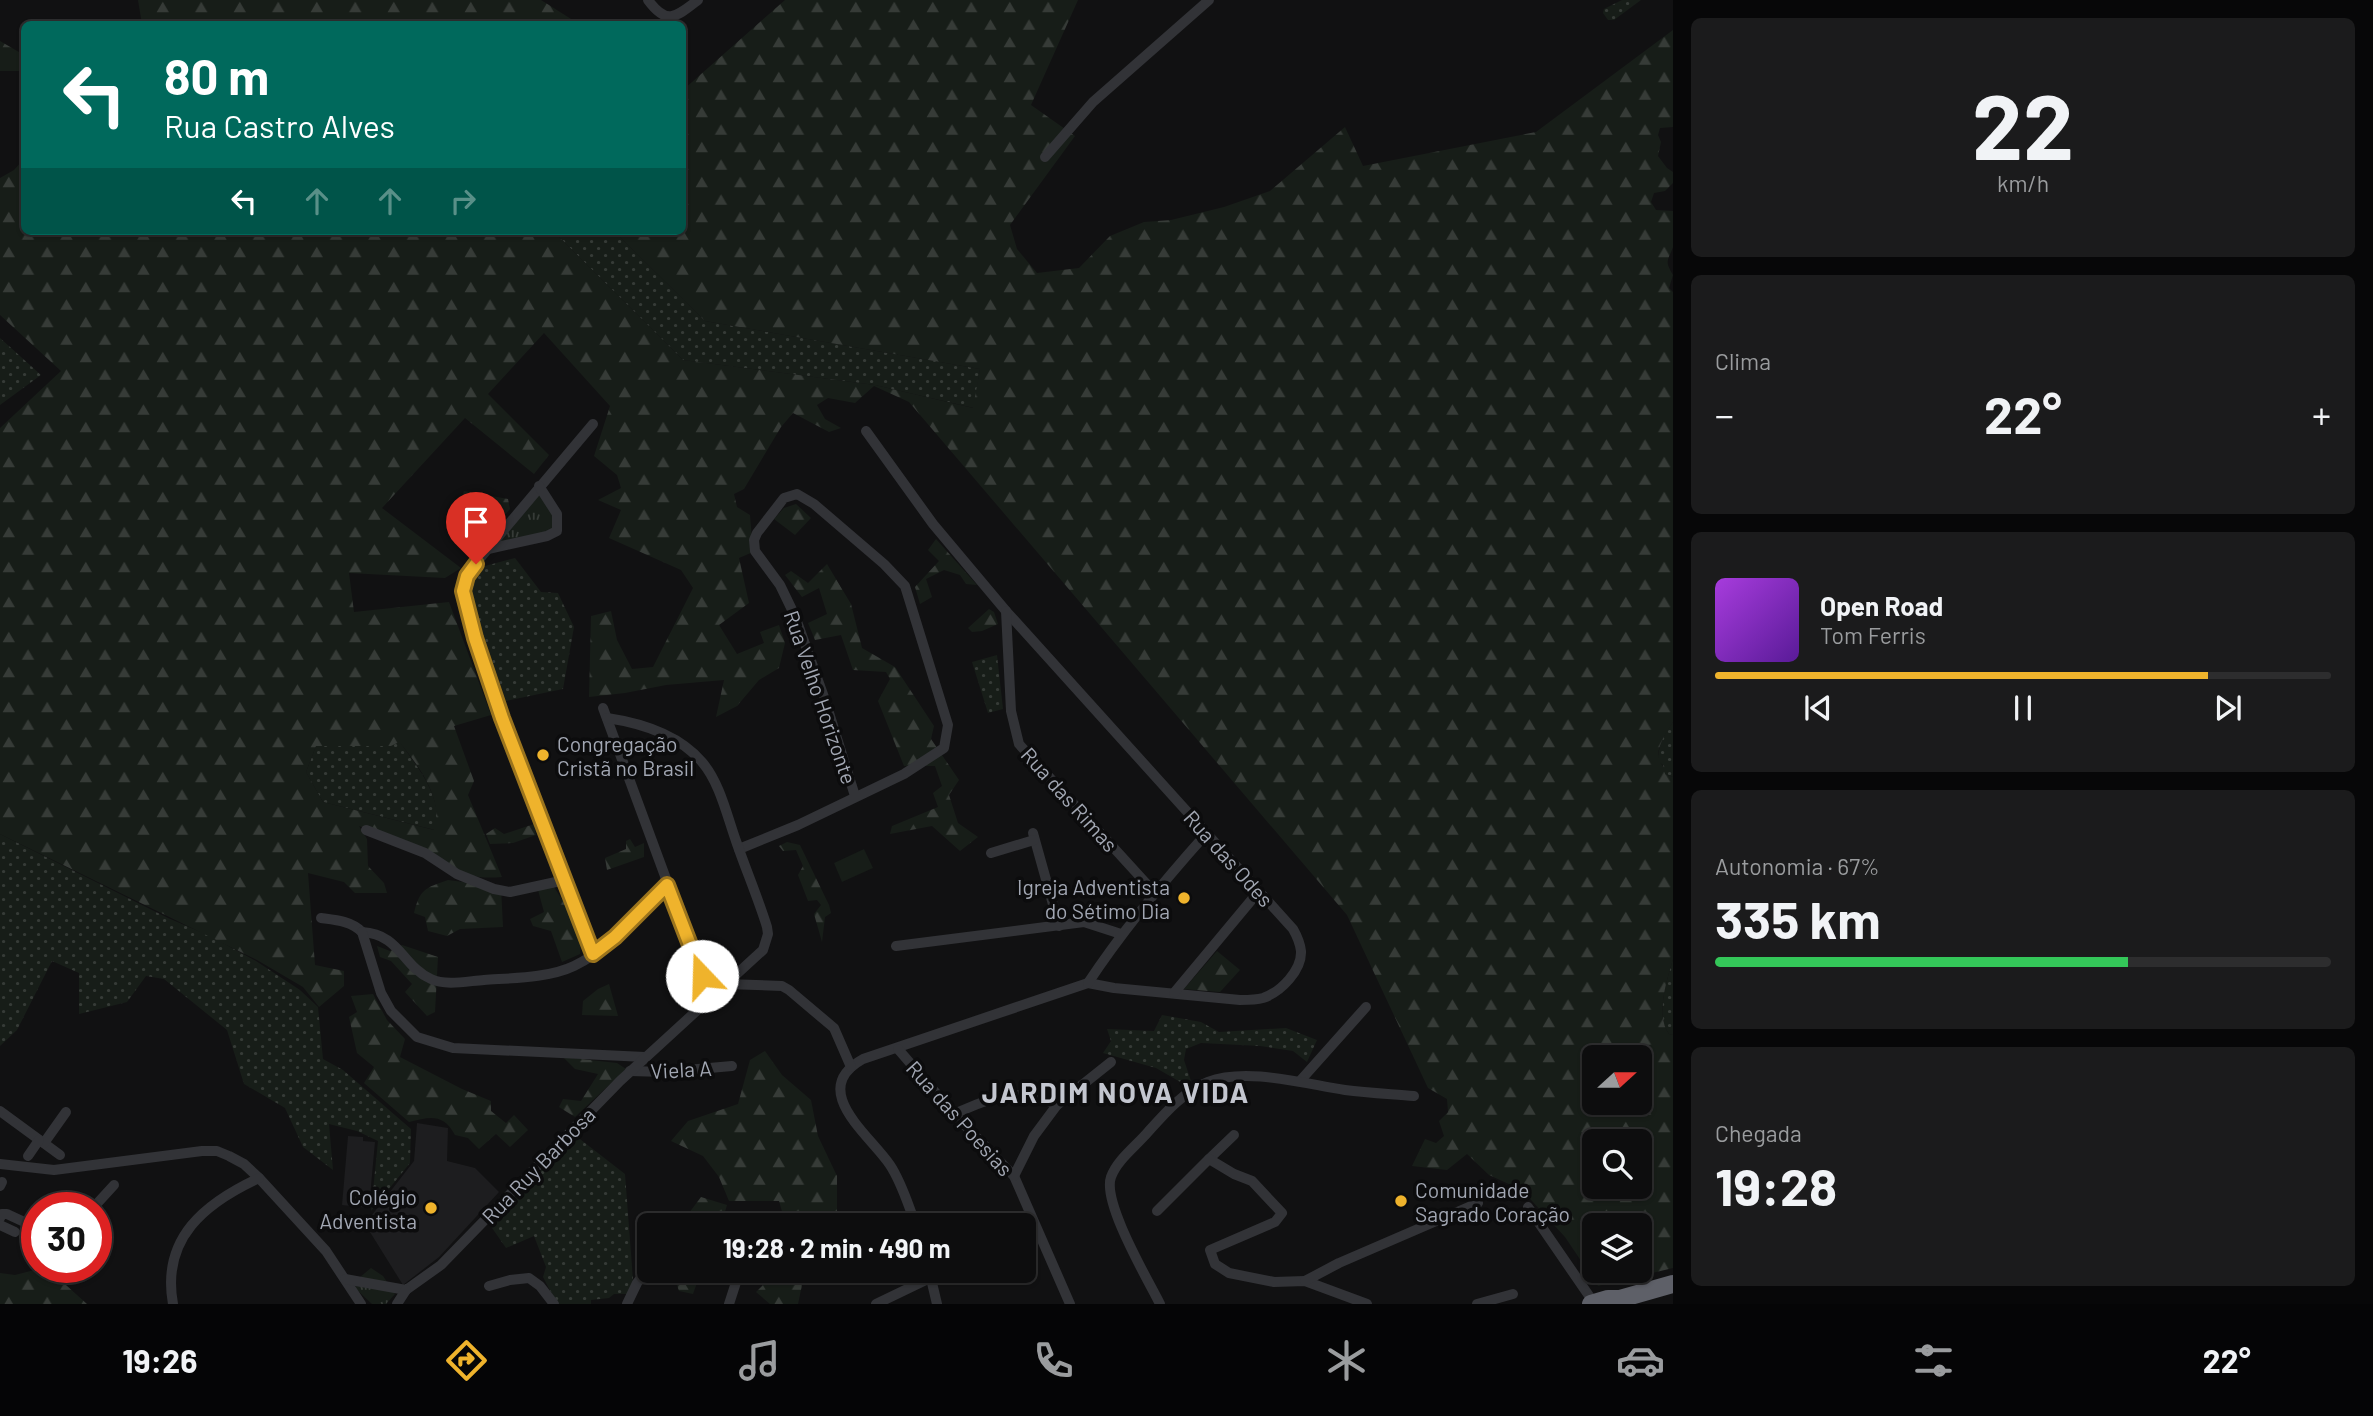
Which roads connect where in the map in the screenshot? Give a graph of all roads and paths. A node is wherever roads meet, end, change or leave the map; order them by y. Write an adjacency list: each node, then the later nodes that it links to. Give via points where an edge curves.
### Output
1 (648, 0): 2 (street, via 658,13 670,17)
2 (698, 0)
3 (1209, 0): 4 (street, via 1093,102)
4 (1045, 157)
5 (593, 424): 7 (street)
6 (866, 431): 9 (street, Rua das Odes, via 933,524)
7 (539, 486): 8 (street); 8 (street, via 557,514 557,531)
8 (487, 550): 15 (street, via 467,576 464,599 502,718)
9 (1006, 611): 12 (street, Rua das Odes); 18 (street, Rua das Rimas, via 1011,711 1019,744)
10 (855, 796): 10 (street, Rua Velho Horizonte, via 904,774 944,748 948,725 905,586 814,504 793,494 778,503 763,523 754,540 755,551 780,586 798,625); 13 (street, Rua Velho Horizonte)
11 (366, 830): 15 (street, via 425,853 466,879 494,889 510,892)
12 (1206, 834): 17 (street, Rua das Odes); 18 (street)
13 (739, 849): 16 (street, Rua Ruy Barbosa, via 722,799 701,761 646,726 605,713); 25 (street, Rua Ruy Barbosa, via 768,934 758,956)
14 (991, 853): 20 (street, via 1033,837)
15 (565, 880): 24 (street)
16 (667, 885): 24 (street); 28 (street)
17 (1259, 891): 27 (street); 27 (street, Rua das Odes, via 1293,929 1301,947 1300,961 1284,983 1270,995 1251,999)
18 (1154, 892): 22 (street)
19 (321, 918): 21 (street, via 348,923)
20 (1059, 926): 22 (street, via 1084,922); 23 (street)
21 (362, 932): 24 (street, via 389,940 415,968 436,981 545,973 574,966); 31 (street, via 381,993 391,1011 417,1037 453,1048)
22 (1121, 934): 26 (street)
23 (896, 946)
24 (593, 954)
25 (726, 984): 28 (street, Rua Ruy Barbosa); 34 (street, via 789,990 834,1028)
26 (1088, 984): 27 (street, Rua das Odes); 30 (street, Rua das Odes)
27 (1174, 993)
28 (710, 998): 31 (street, Rua Ruy Barbosa)
29 (1366, 1007): 36 (street)
30 (898, 1049): 34 (street, Rua das Odes); 41 (street, Rua das Poesias)
31 (645, 1057): 35 (street, Rua Ruy Barbosa)
32 (1111, 1062): 38 (street)
33 (732, 1066): 35 (street, Viela A)
34 (850, 1067): 55 (street, via 840,1091 846,1110 896,1175)
35 (630, 1071): 68 (street, Rua Ruy Barbosa, via 456,1251)
36 (1300, 1081): 37 (street); 82 (street, via 1224,1077 1205,1083 1168,1109 1116,1166 1109,1185 1112,1204)
37 (1414, 1096)
38 (1057, 1105): 41 (street, via 1042,1097 1018,1094); 48 (street, via 1034,1136)
39 (0, 1111): 43 (street)
40 (66, 1112): 43 (street)
41 (954, 1114): 48 (street, Rua das Poesias)
42 (1234, 1135): 46 (street)
43 (42, 1141): 44 (street); 45 (street)
44 (54, 1154)
45 (27, 1156)
46 (1209, 1159): 54 (street); 61 (street, via 1252,1181 1282,1215 1210,1250 1216,1265 1237,1276)
47 (0, 1164): 49 (street, via 54,1170 217,1151 244,1164)
48 (1014, 1176): 81 (street, Rua das Poesias)
49 (259, 1178): 60 (street); 72 (street, via 218,1201 192,1223 171,1273)
50 (114, 1185): 51 (street)
51 (108, 1192)
52 (1478, 1203): 61 (street)
53 (1528, 1207): 85 (street)
54 (1157, 1211)
55 (911, 1213)
56 (0, 1218): 57 (street, via 7,1214)
57 (21, 1220)
58 (0, 1225): 59 (street)
59 (15, 1232)
60 (348, 1280): 68 (street); 73 (street)
61 (1305, 1281): 70 (street)
62 (637, 1283): 77 (street)
63 (736, 1283): 78 (street)
64 (913, 1283): 79 (street)
65 (931, 1283): 80 (street)
66 (1673, 1284): 71 (highway)
67 (489, 1286): 76 (street, via 529,1278)
68 (406, 1290): 74 (street); 75 (street)
69 (1513, 1294): 84 (street)
70 (1350, 1301): 83 (street)
71 (1617, 1302): 85 (highway, via 1608,1299)
72 (173, 1304)
73 (361, 1304)
74 (397, 1304)
75 (407, 1304)
76 (554, 1304)
77 (627, 1304)
78 (729, 1304)
79 (876, 1304)
80 (937, 1304)
81 (1070, 1304)
82 (1160, 1304)
83 (1367, 1304)
84 (1477, 1304)
85 (1593, 1304)

